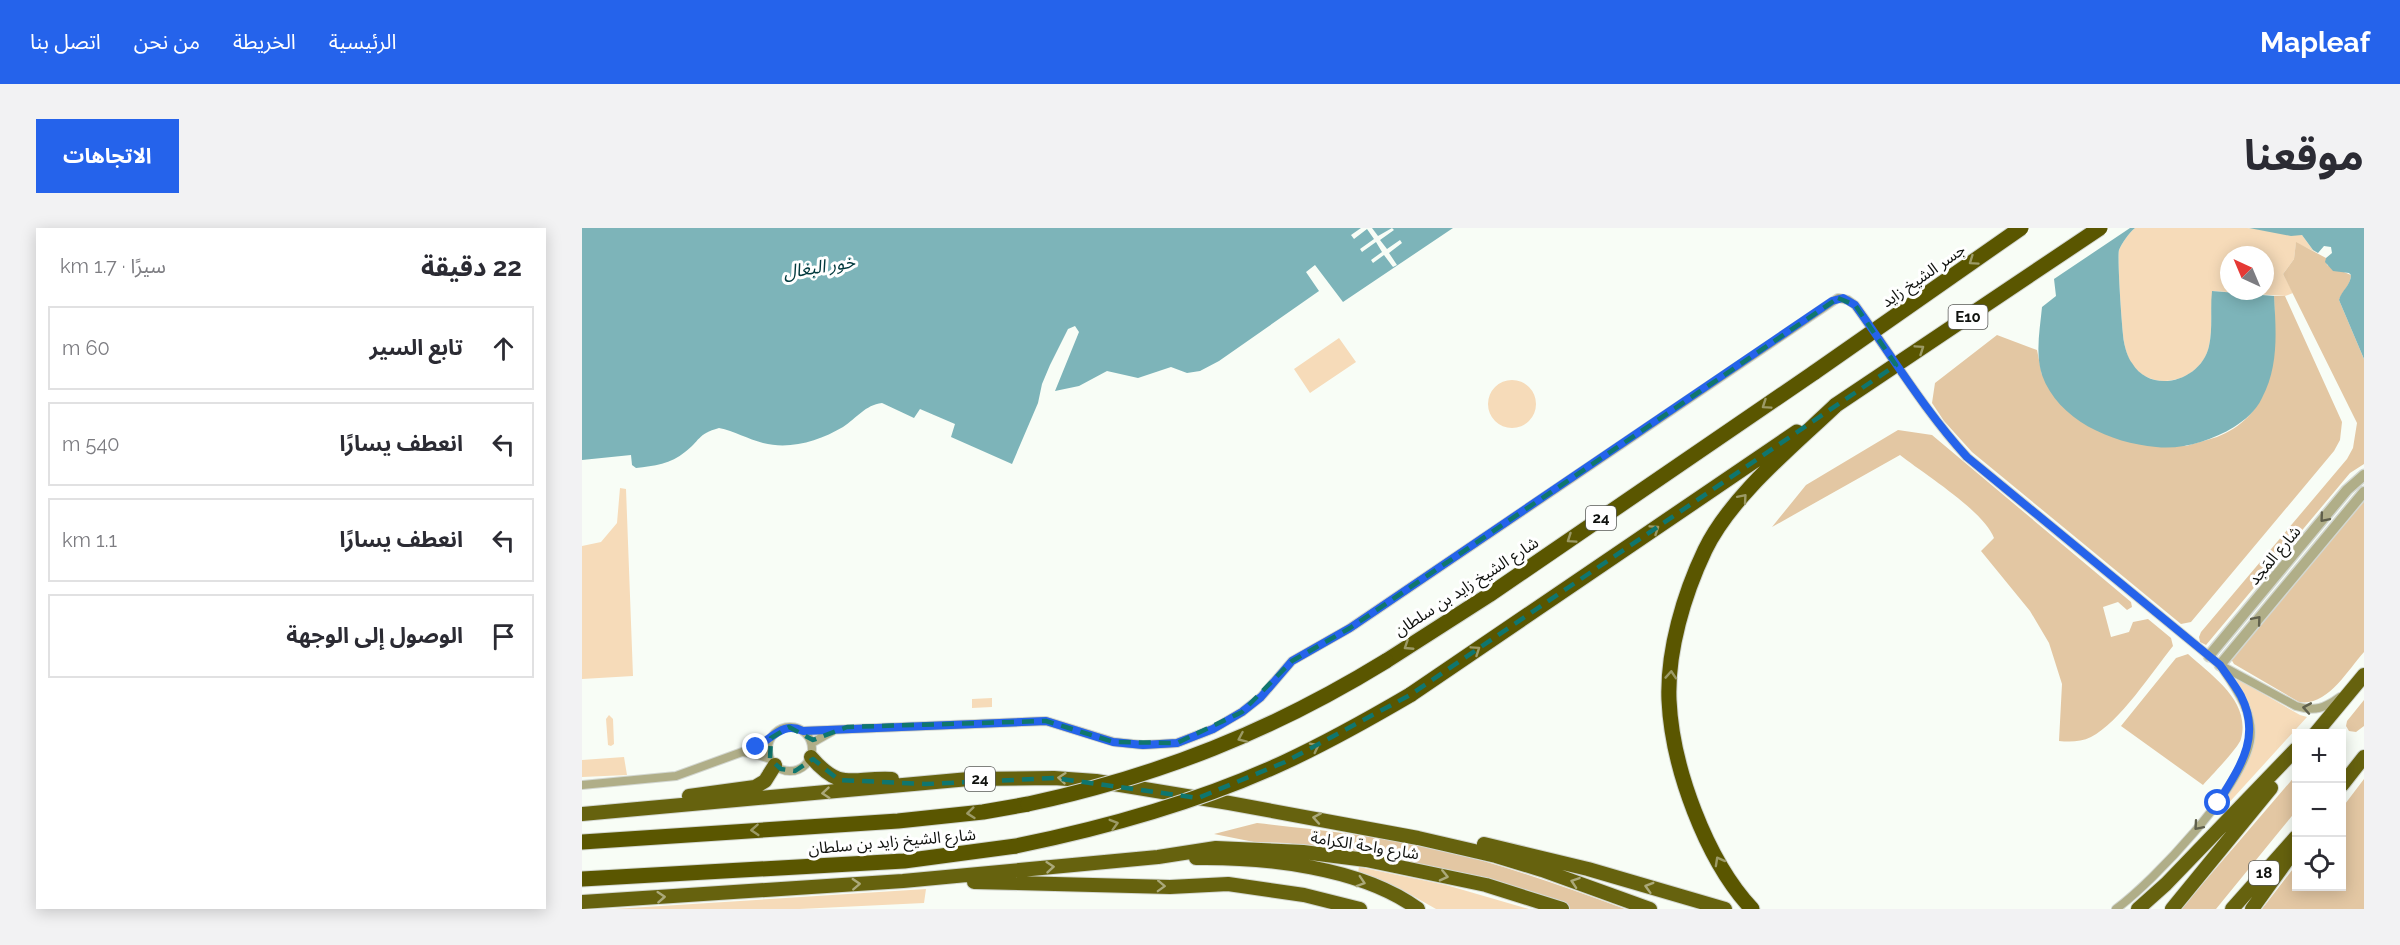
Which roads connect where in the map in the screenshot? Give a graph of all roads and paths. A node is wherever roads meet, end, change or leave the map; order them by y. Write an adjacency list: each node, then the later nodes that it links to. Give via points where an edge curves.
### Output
1 (2021, 228): 3 (highway, جسر الشيخ زايد / E10, one-way to 3, bridge)
2 (2100, 228): 4 (highway, E10, one-way to 2, bridge)
3 (1815, 372): 26 (highway, شارع الشيخ زايد بن سلطان / 24, one-way to 26, bridge, via 1377,666 1312,704 1184,761 1112,784 983,812)
4 (1836, 405): 30 (highway, شارع الشيخ زايد بن سلطان / 24, one-way to 4, bridge, via 904,861 1016,846 1085,832 1220,790 1285,762 1410,695); 40 (highway, one-way to 4, via 1722,867 1688,793 1679,766 1669,701 1671,668 1684,604 1706,549 1731,512 1768,470)
5 (2364, 475): 7 (street, شارع المَجد, one-way to 7, via 2347,490)
6 (2364, 492): 8 (street, شارع المَجد, one-way to 6)
7 (2209, 656): 8 (street); 10 (street, via 1967,457 1923,405 1855,305 1838,298 1360,622 1292,661 1261,697 1213,729 1177,743 1143,745 1113,742 1046,721)
8 (2220, 665): 9 (street, one-way to 8, via 2322,709 2307,709); 41 (street, one-way to 41, via 2241,696 2248,715 2250,741 2239,767 2218,803 2193,833 2154,876)
9 (2360, 679): 11 (highway)
10 (848, 727): 12 (street); 14 (street, via 829,732)
11 (2317, 729)
12 (803, 731): 13 (street, via 782,728); 14 (street)
13 (771, 738): 15 (street); 20 (street, via 768,745)
14 (812, 743): 17 (street)
15 (739, 752): 20 (street); 23 (street, via 668,778)
16 (2292, 753): 42 (highway)
17 (812, 757): 20 (street, via 802,768 788,772); 22 (highway, via 825,773 839,780 888,779)
18 (2364, 757): 21 (highway)
19 (2292, 761): 43 (highway)
20 (772, 762): 24 (highway, via 765,780 755,787 634,802)
21 (2344, 783)
22 (926, 784): 24 (highway, 24, one-way to 24); 25 (highway, 24, one-way to 22, via 1085,780 1011,777)
23 (582, 785)
24 (584, 814)
25 (1374, 828): 32 (highway, one-way to 25, via 1476,842 1405,828); 37 (highway, شارع واحة الكرامة / 24, one-way to 25, via 1496,856)
26 (582, 842)
27 (2292, 842): 44 (highway, 18)
28 (2292, 853): 45 (highway)
29 (1158, 856): 31 (highway, one-way to 29); 34 (highway, one-way to 34, via 1304,865 1380,888); 36 (highway, شارع واحة الكرامة, one-way to 36, via 1240,848 1366,860 1486,885)
30 (582, 879)
31 (903, 881): 33 (highway, one-way to 31); 35 (highway, one-way to 35, via 1170,887 1228,884 1304,895)
32 (1683, 897): 38 (highway); 39 (highway)
33 (582, 902)
34 (1418, 908)
35 (1360, 909)
36 (1562, 909)
37 (1650, 909)
38 (1703, 909)
39 (1725, 909)
40 (1752, 909)
41 (2116, 909)
42 (2138, 909)
43 (2172, 909)
44 (2232, 909)
45 (2252, 909)

